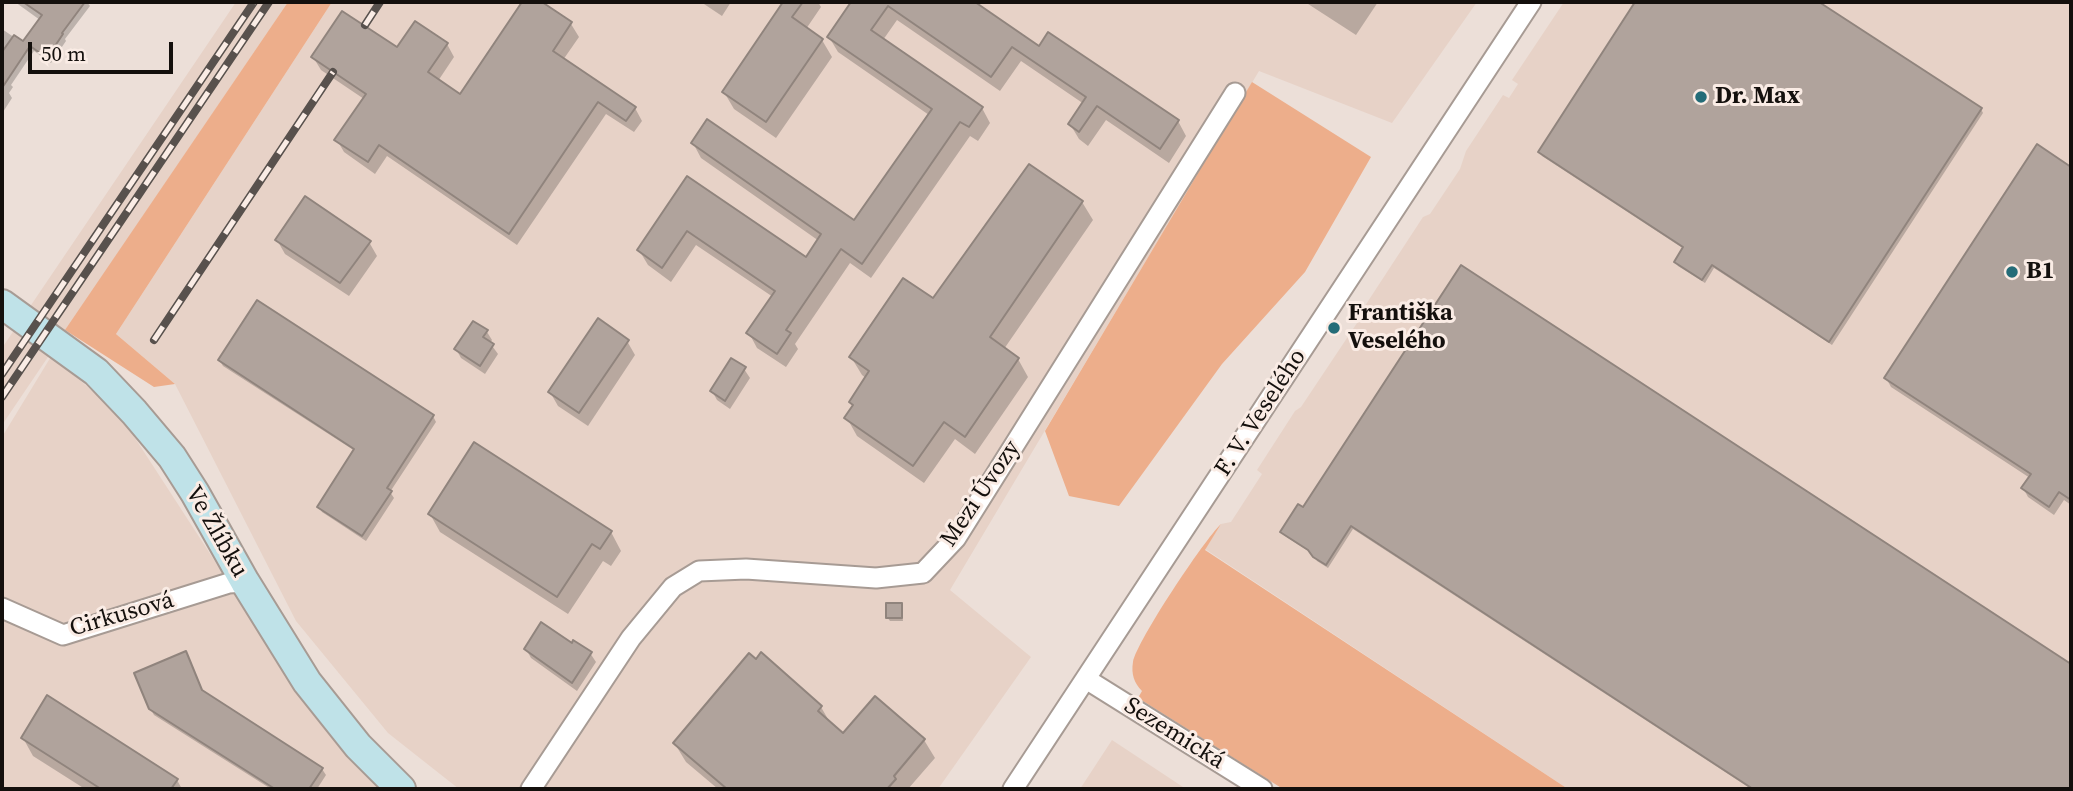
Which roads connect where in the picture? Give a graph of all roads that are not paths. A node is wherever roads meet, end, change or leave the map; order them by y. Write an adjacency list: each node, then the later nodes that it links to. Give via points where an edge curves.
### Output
1 (1531, 2): 6 (street, F. V. Veselého)
2 (1235, 93): 8 (street, Mezi Úvozy, via 956,538 923,573 876,578 746,569 699,571 673,587 631,638)
3 (2, 304): 4 (street, Ve Žlíbku, via 96,372 134,412 172,457)
4 (245, 582): 5 (street, Cirkusová, via 229,583 63,635); 7 (street, Ve Žlíbku, via 307,682)
5 (2, 608)
6 (1086, 679): 9 (street, F. V. Veselého); 10 (street, Sezemická)
7 (401, 789)
8 (531, 789)
9 (1013, 789)
10 (1262, 789)

